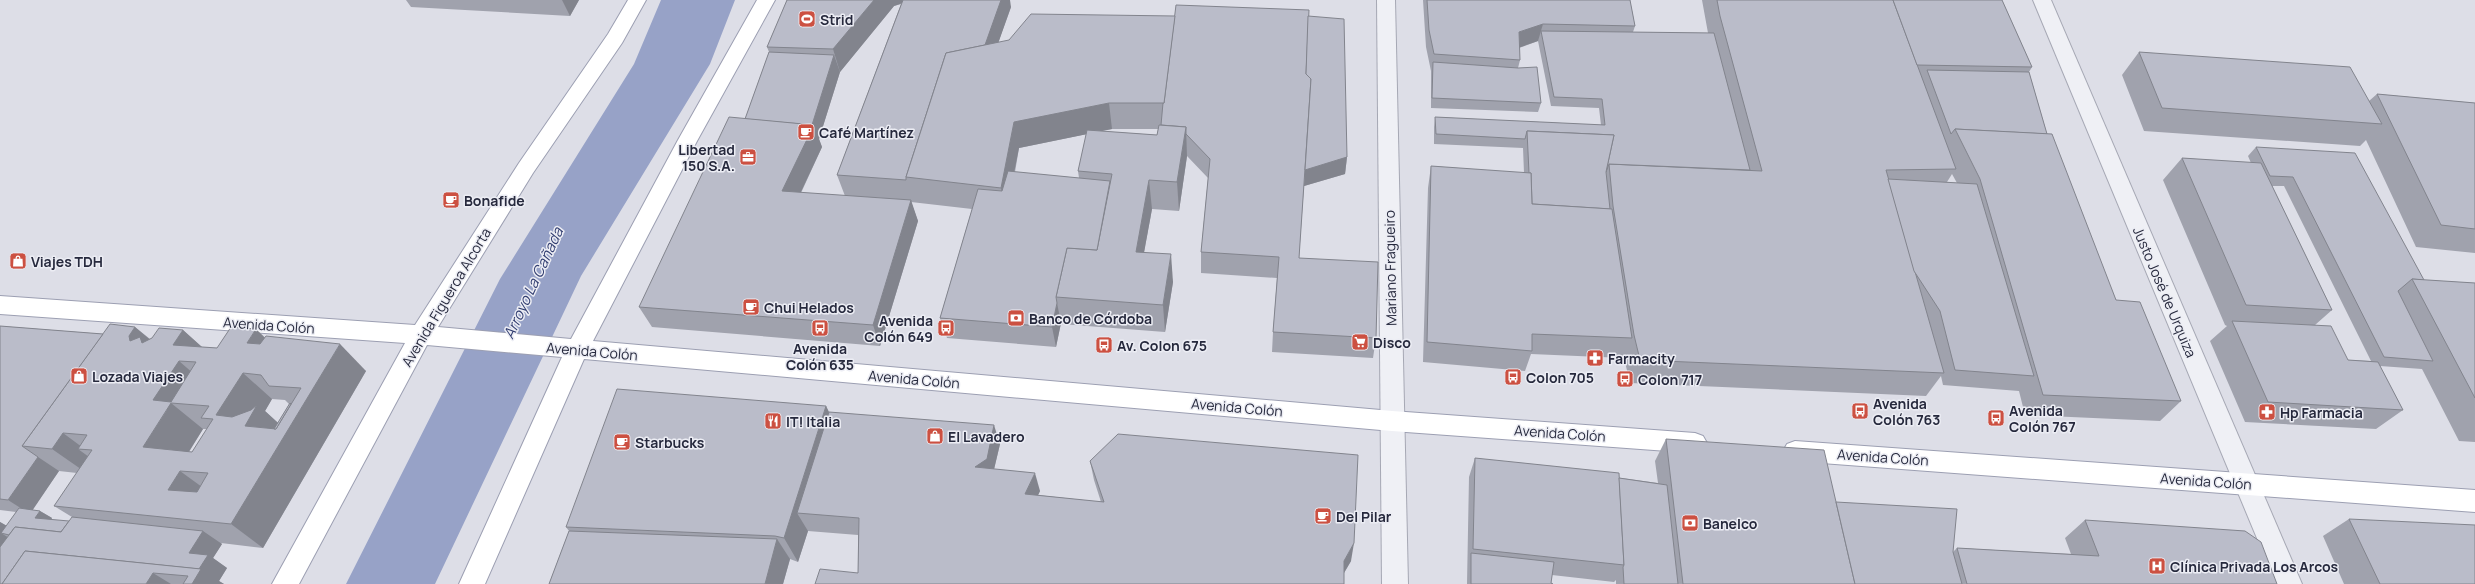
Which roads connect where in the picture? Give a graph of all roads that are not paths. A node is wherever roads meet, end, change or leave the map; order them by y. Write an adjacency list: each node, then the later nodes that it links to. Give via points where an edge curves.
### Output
1 (637, 0): 6 (main road, Avenida Figueroa Alcorta, via 615,38 526,168)
2 (766, 0): 7 (main road)
3 (1386, 0): 8 (street, Mariano Fragueiro)
4 (2042, 0): 11 (street, Justo José de Urquiza)
5 (0, 305): 6 (main road, Avenida Colón)
6 (421, 334): 7 (main road, Avenida Colón); 13 (main road, Avenida Figueroa Alcorta)
7 (576, 350): 8 (main road, Avenida Colón); 14 (main road)
8 (1392, 421): 9 (main road, Avenida Colón); 15 (street, Mariano Fragueiro)
9 (1719, 445)
10 (1775, 449): 11 (main road, Avenida Colón)
11 (2246, 484): 12 (main road, Avenida Colón); 16 (street, Justo José de Urquiza)
12 (2475, 501)
13 (285, 584)
14 (472, 584)
15 (1395, 584)
16 (2289, 584)

